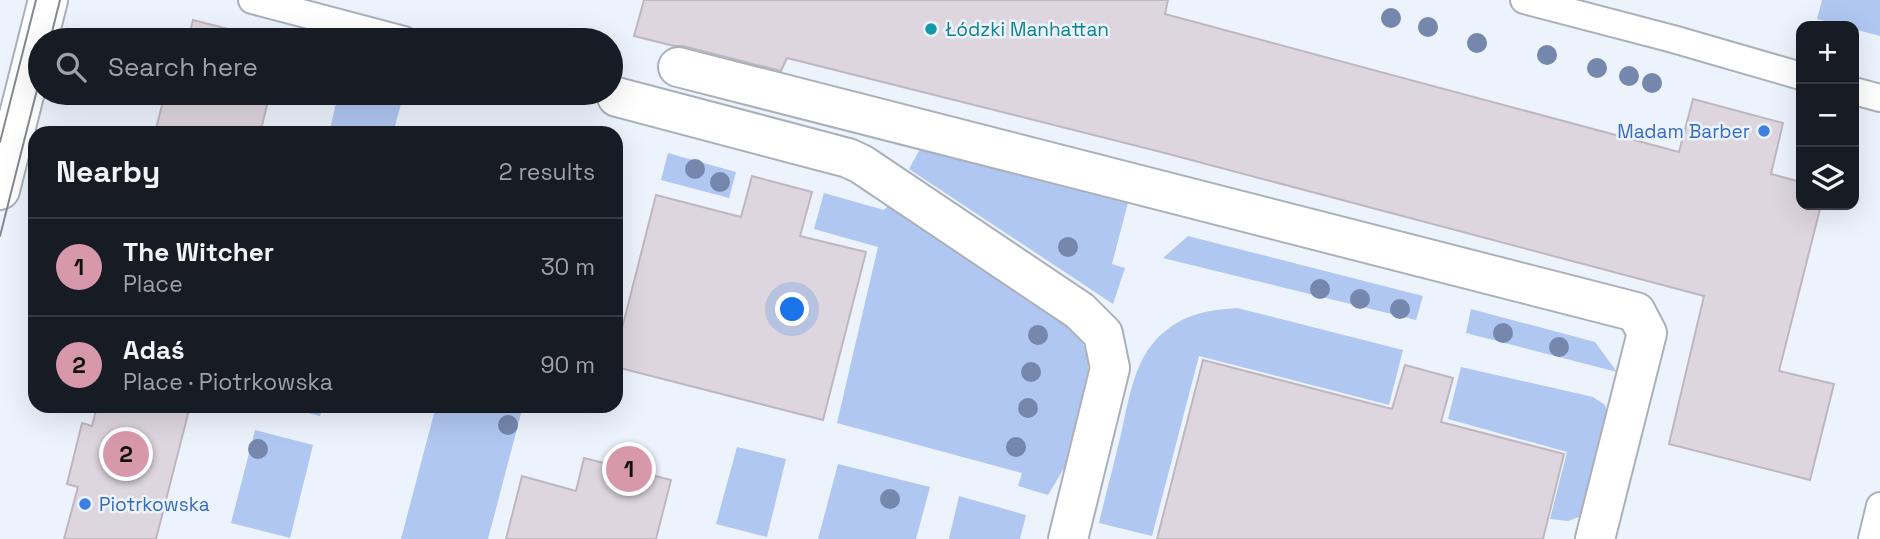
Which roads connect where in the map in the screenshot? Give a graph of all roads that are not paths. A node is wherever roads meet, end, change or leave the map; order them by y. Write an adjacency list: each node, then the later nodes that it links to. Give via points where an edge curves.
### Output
1 (48, 0): 4 (street)
2 (252, 0): 5 (lane)
3 (1524, 0): 7 (lane)
4 (41, 28)
5 (358, 28)
6 (678, 67): 15 (street, via 1636,313 1647,332)
7 (1796, 74)
8 (28, 79): 12 (street)
9 (1859, 92): 11 (lane)
10 (623, 98): 14 (street, via 861,164 1080,311 1103,334 1110,368)
11 (1880, 98)
12 (0, 190)
13 (1880, 506): 16 (lane)
14 (1068, 539)
15 (1595, 539)
16 (1871, 539)

